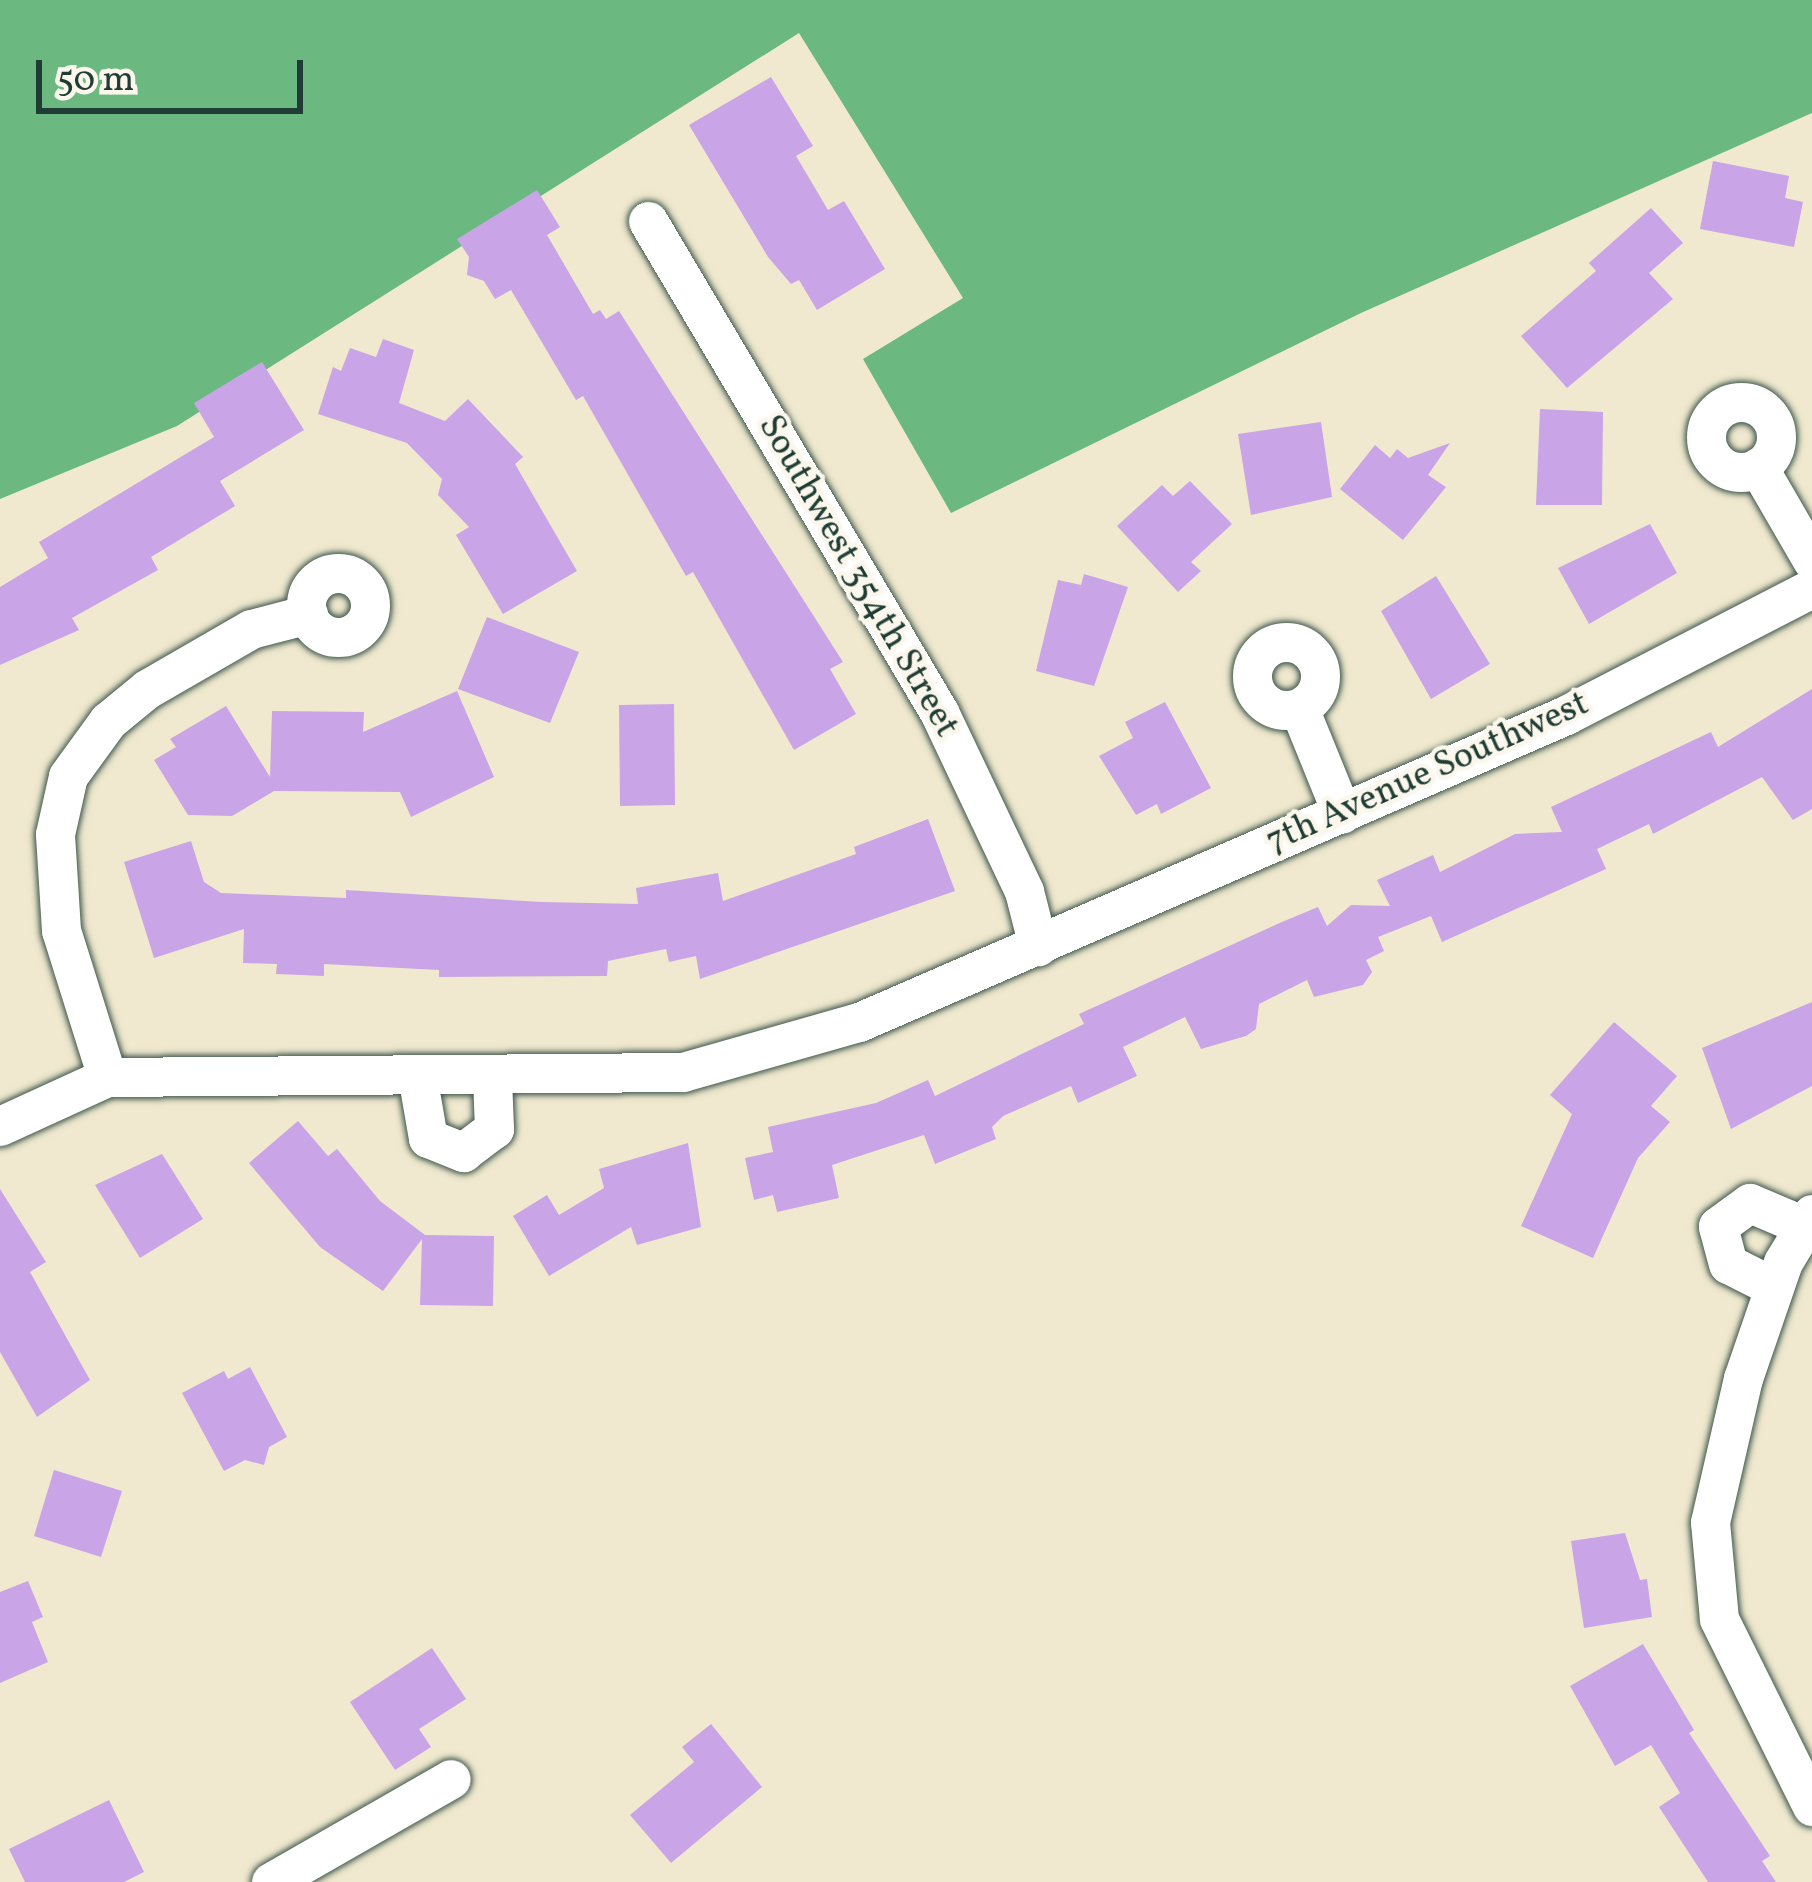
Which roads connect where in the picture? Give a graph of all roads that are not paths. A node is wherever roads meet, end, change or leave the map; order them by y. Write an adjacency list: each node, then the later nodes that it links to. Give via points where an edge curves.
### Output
1 (648, 221): 8 (street, Southwest 354th Street, via 938,712 986,803)
2 (1759, 467): 3 (street)
3 (1812, 560)
4 (1812, 588): 7 (street, 7th Avenue Southwest, via 1566,715)
5 (308, 614): 11 (street, via 250,629 147,688 108,721 68,776 55,834 59,912)
6 (1299, 709): 7 (street)
7 (1342, 814): 8 (street, 7th Avenue Southwest)
8 (1038, 946): 10 (street, 7th Avenue Southwest, via 859,1022 683,1072)
9 (416, 1076): 10 (street, 7th Avenue Southwest); 10 (street, via 428,1138 463,1152 494,1129); 11 (street, 7th Avenue Southwest)
10 (492, 1076)
11 (107, 1077): 12 (street, 7th Avenue Southwest)
12 (0, 1126)
13 (1808, 1220): 14 (street); 14 (street, via 1750,1203 1718,1226 1728,1264)
14 (1774, 1287): 16 (street, via 1710,1522 1719,1619)
15 (451, 1779): 17 (street)
16 (1812, 1806)
17 (272, 1882)

